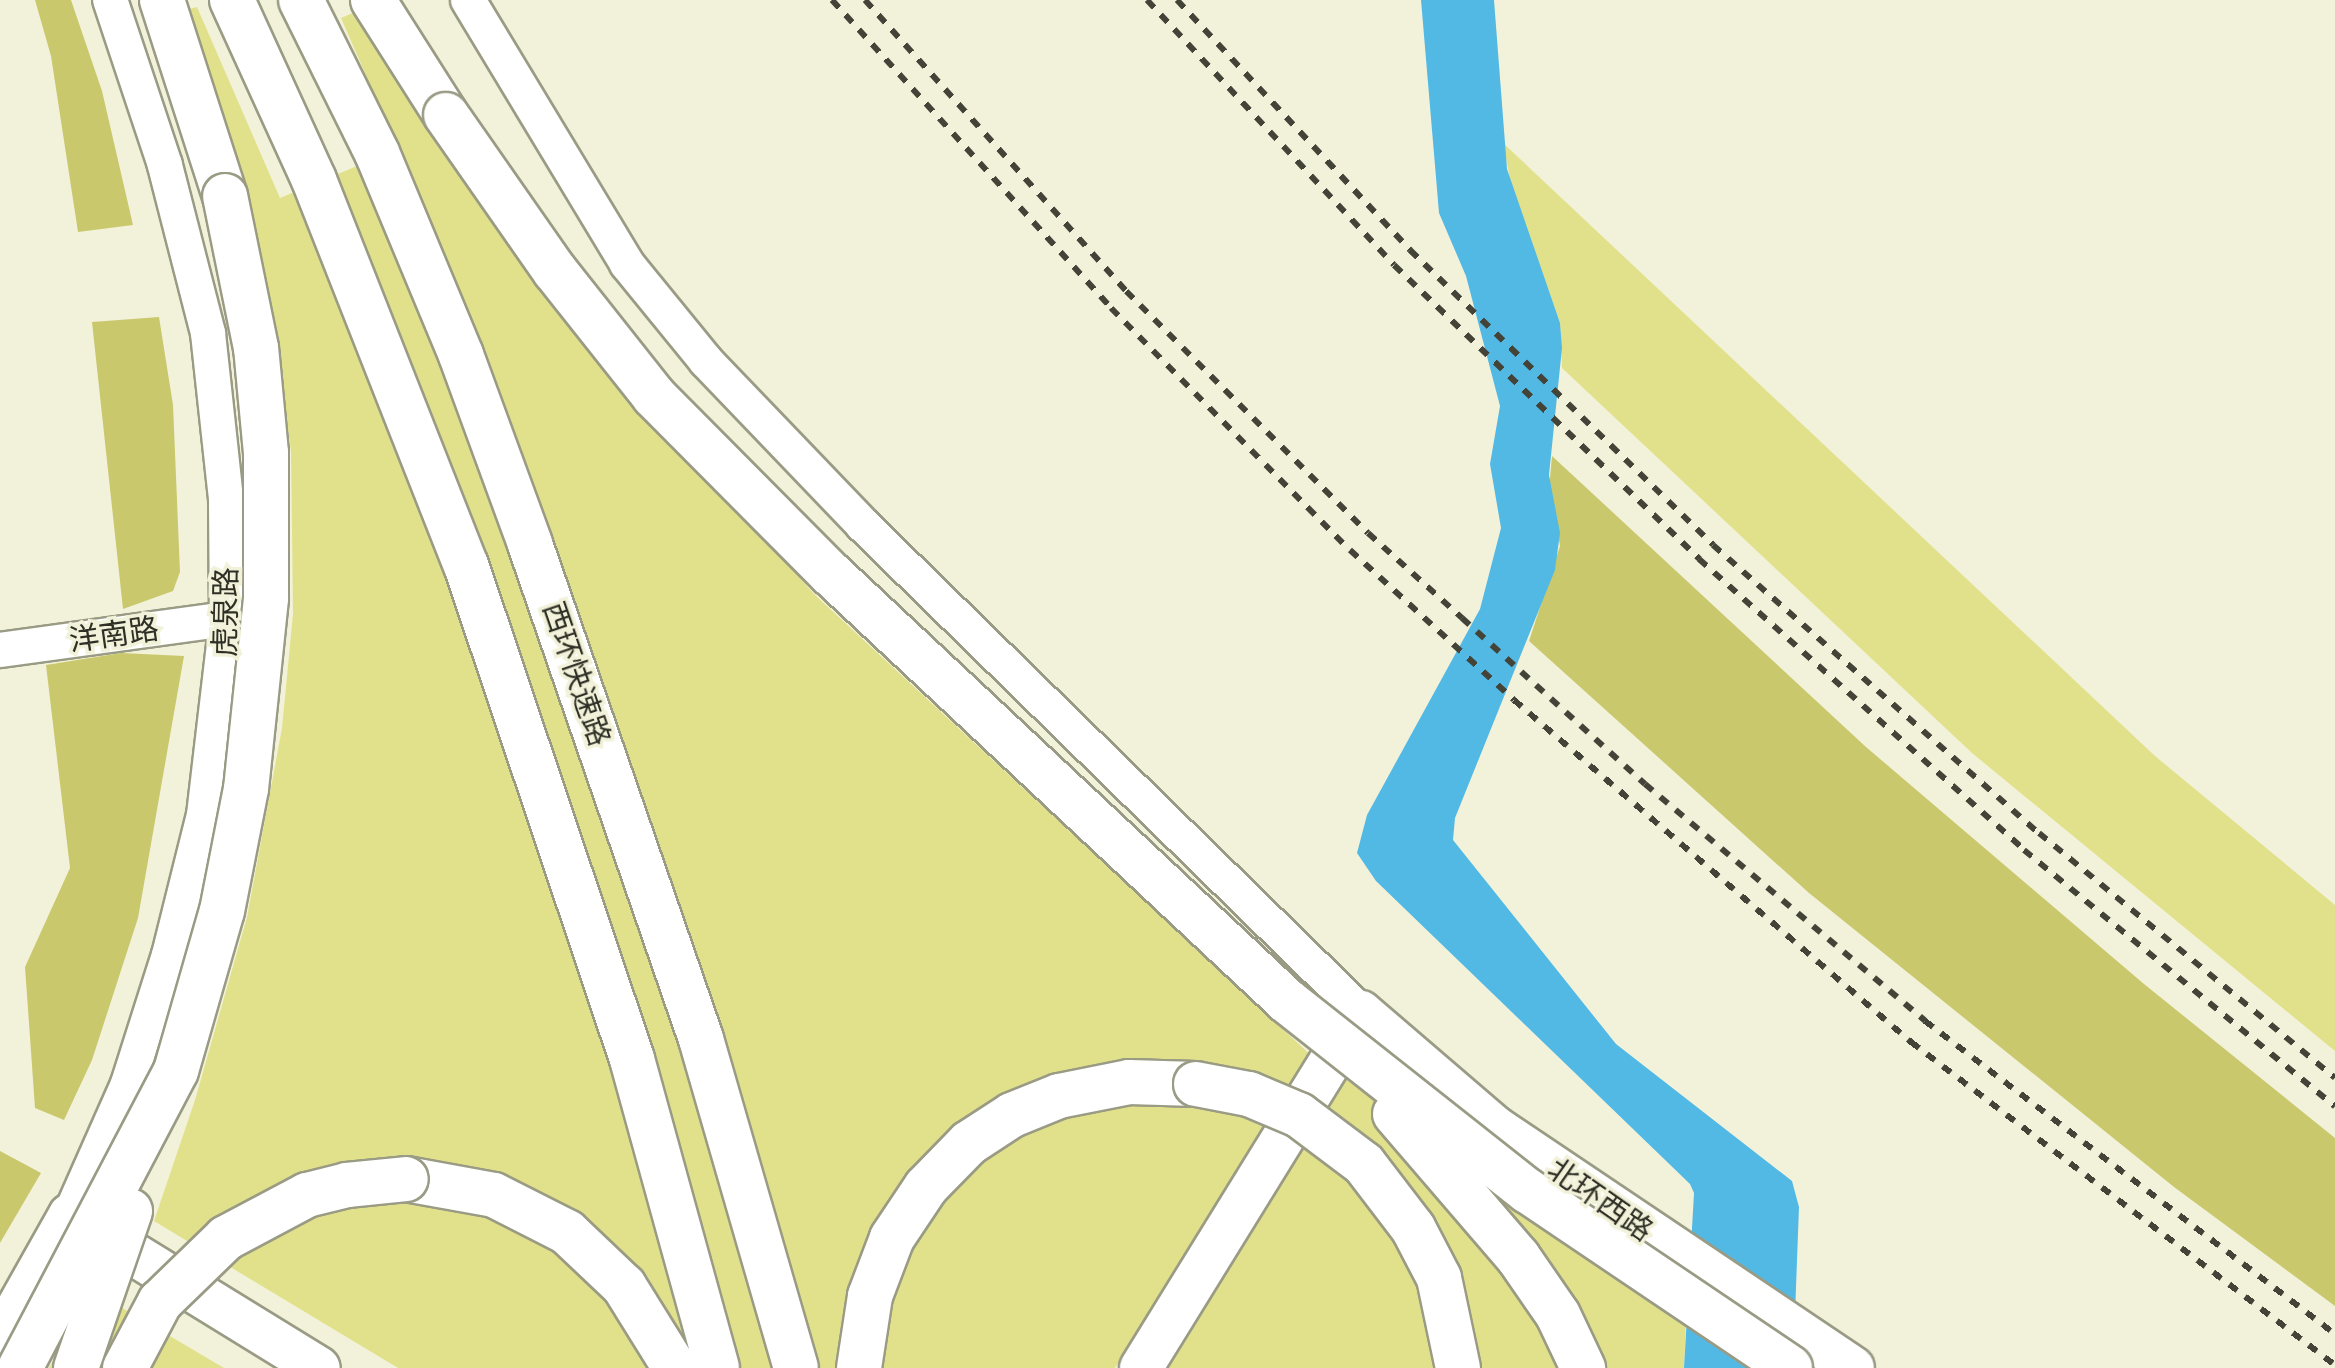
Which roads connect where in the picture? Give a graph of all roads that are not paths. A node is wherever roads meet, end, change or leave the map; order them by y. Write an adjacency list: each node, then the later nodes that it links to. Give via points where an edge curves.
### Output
1 (110, 0): 7 (street, 虎泉路, via 165,165 208,333 226,499)
2 (162, 0): 11 (highway, bridge, via 225,196 260,377 266,598 255,730 235,848)
3 (232, 0): 20 (highway, via 314,180 466,565 632,1059)
4 (301, 0): 21 (highway, 西环快速路, via 377,153 461,355 701,1039)
5 (373, 0): 9 (highway, bridge, via 555,271 654,396 831,574)
6 (468, 0): 10 (street, via 627,264 706,361 863,525)
7 (227, 619): 8 (street, 洋南路); 12 (street, 虎泉路, via 204,815 169,955 128,1084)
8 (0, 650)
9 (1287, 1001): 14 (highway, bridge, via 1528,1191); 25 (highway, bridge, via 1491,1222 1543,1291)
10 (1361, 1012): 14 (main road, 北环西路, via 1496,1128 1673,1251); 23 (main road)
11 (176, 1071): 15 (highway, bridge, via 125,1177); 16 (highway, bridge)
12 (70, 1215): 13 (main road); 18 (main road)
13 (0, 1339)
14 (1801, 1354): 26 (main road, 北环西路)
15 (20, 1368)
16 (76, 1368)
17 (125, 1368): 19 (highway, bridge, via 160,1302 190,1268 236,1231 307,1195 406,1179 494,1195 567,1232 624,1286)
18 (319, 1368)
19 (675, 1368)
20 (717, 1368)
21 (796, 1368)
22 (859, 1368): 24 (highway, bridge, via 864,1322 885,1254 902,1221 946,1165 996,1124 1031,1106 1091,1088 1162,1081 1222,1088 1276,1105 1323,1130 1364,1164 1406,1216 1439,1278)
23 (1141, 1368)
24 (1458, 1368)
25 (1583, 1368)
26 (1853, 1368)

